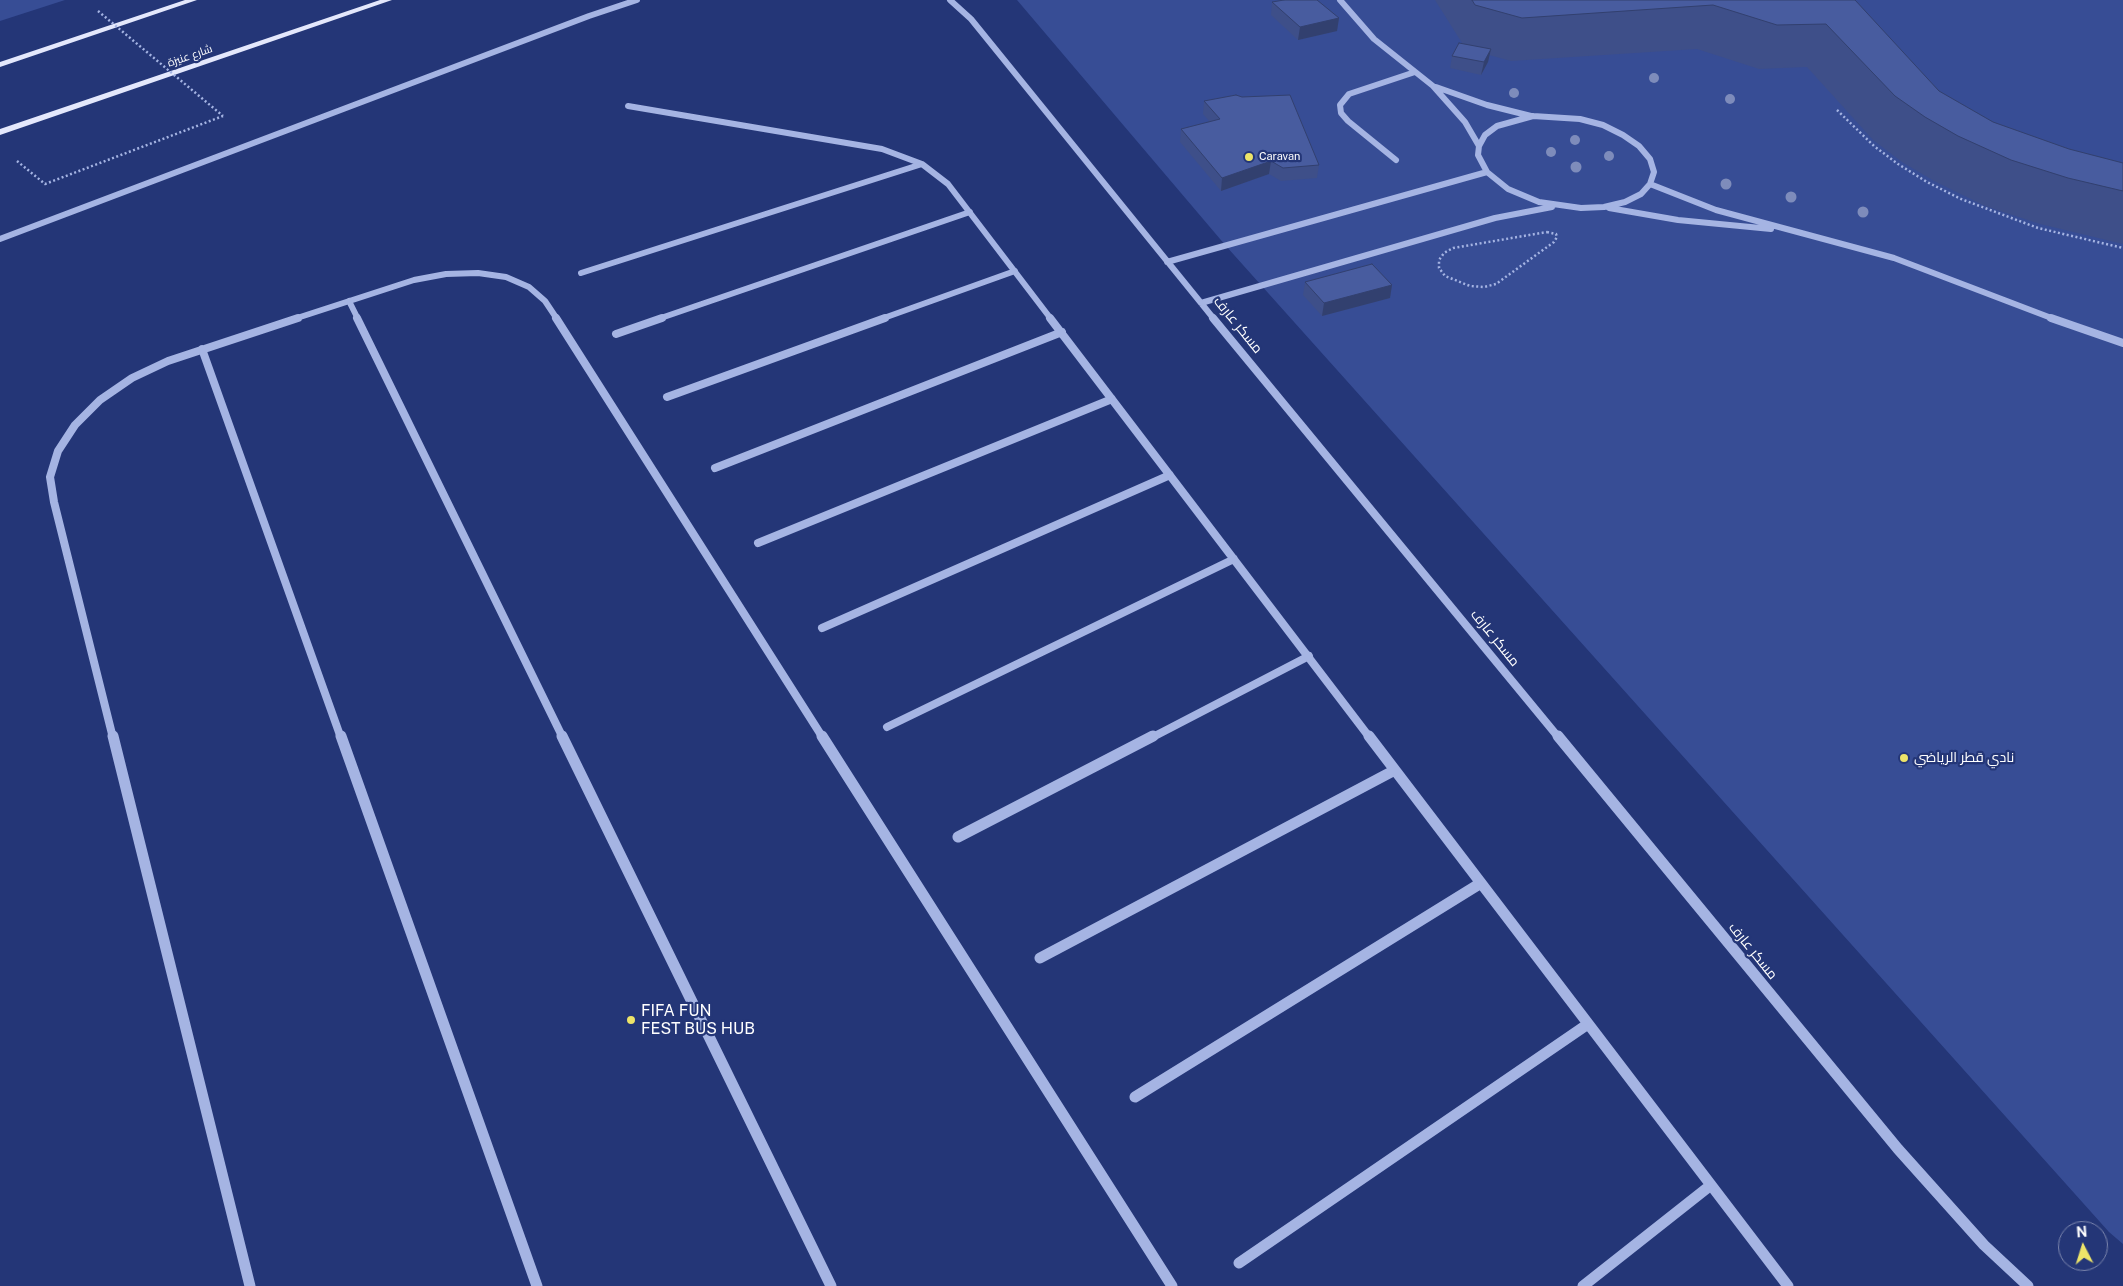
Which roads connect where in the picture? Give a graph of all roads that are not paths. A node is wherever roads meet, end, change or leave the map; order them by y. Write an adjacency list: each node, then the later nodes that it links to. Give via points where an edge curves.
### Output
1 (193, 0): 6 (main road)
2 (388, 0): 11 (main road, شارع عنيزة)
3 (637, 0): 21 (street, via 462,63)
4 (950, 0): 22 (street, مسكر عارف, via 971,19)
5 (1340, 0): 7 (lane, via 1374,39)
6 (0, 65)
7 (1415, 72): 8 (lane); 13 (street, via 1349,94 1340,106 1348,121)
8 (1433, 86): 10 (street, via 1487,105); 12 (street, via 1465,122)
9 (628, 106): 14 (street, via 882,149)
10 (1533, 116): 12 (street, via 1497,126 1485,135); 16 (street, via 1580,119 1623,135 1650,159 1654,172)
11 (0, 132)
12 (1479, 146): 15 (street, via 1478,154)
13 (1396, 160)
14 (922, 164): 19 (street, via 948,184); 24 (street)
15 (1487, 172): 17 (street, via 1508,189); 22 (street)
16 (1650, 184): 18 (street, via 1641,194 1625,202); 20 (street, via 1716,210)
17 (1557, 206): 18 (street); 26 (street, via 1495,218)
18 (1604, 207): 20 (lane, via 1708,224)
19 (970, 212): 23 (street); 28 (street)
20 (1792, 231): 29 (street, via 1894,258)
21 (0, 240)
22 (1167, 262): 26 (street, مسكر عارف)
23 (1015, 271): 27 (street); 33 (street)
24 (581, 273)
25 (349, 301): 31 (street); 52 (street); 53 (street, via 414,280 478,273 514,280 529,287 545,301)
26 (1201, 302): 56 (street, مسكر عارف, via 1898,1149 1984,1245)
27 (1062, 332): 34 (street); 35 (street)
28 (616, 334)
29 (2114, 341): 30 (street); 32 (lane)
30 (2123, 343)
31 (202, 349): 50 (street, via 132,378 100,400 75,425 58,450 50,477); 51 (street)
32 (2123, 349)
33 (667, 397)
34 (1112, 399): 36 (street); 37 (street)
35 (715, 468)
36 (1170, 475): 38 (street); 39 (street)
37 (758, 543)
38 (1234, 559): 40 (street); 41 (street)
39 (822, 628)
40 (1309, 656): 42 (street); 43 (street)
41 (887, 727)
42 (1395, 770): 44 (street); 45 (street)
43 (958, 837)
44 (1481, 883): 46 (street); 47 (street)
45 (1040, 958)
46 (1588, 1024): 48 (street); 49 (street)
47 (1135, 1097)
48 (1711, 1185): 54 (street); 55 (street)
49 (1239, 1263)
50 (250, 1286)
51 (537, 1286)
52 (831, 1286)
53 (1172, 1286)
54 (1583, 1286)
55 (1788, 1286)
56 (2028, 1286)

